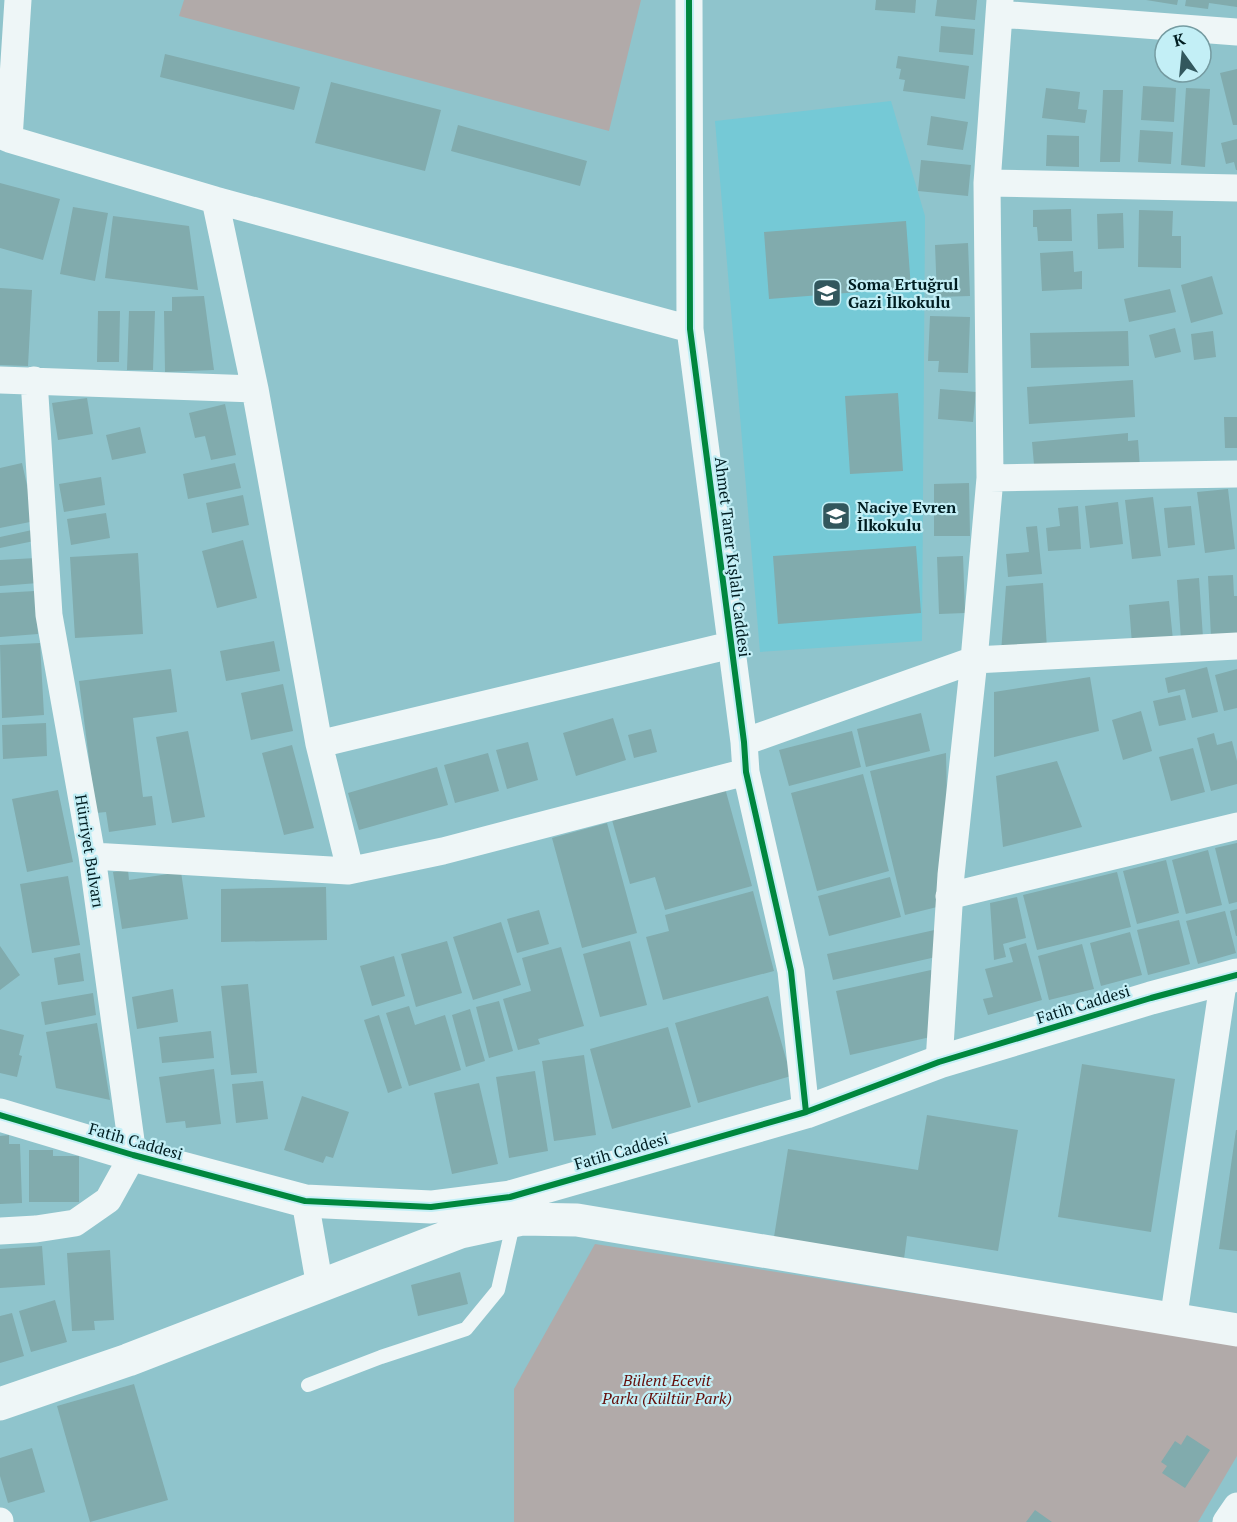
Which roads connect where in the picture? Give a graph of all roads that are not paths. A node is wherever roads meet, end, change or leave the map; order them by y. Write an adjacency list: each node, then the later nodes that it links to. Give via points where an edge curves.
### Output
1 (18, 0): 5 (street)
2 (689, 0): 9 (street, Ahmet Taner Kışlalı Caddesi)
3 (999, 7): 4 (street); 6 (street)
4 (1237, 32)
5 (5, 137): 8 (street)
6 (987, 183): 7 (street); 14 (street)
7 (1237, 188)
8 (215, 200): 9 (street); 12 (street)
9 (690, 329): 15 (street, Ahmet Taner Kışlalı Caddesi)
10 (0, 380): 11 (street)
11 (34, 380): 12 (street); 22 (street, Hürriyet Bulvarı, via 49,615)
12 (255, 389): 19 (street)
13 (1237, 474): 14 (street)
14 (990, 478): 17 (street)
15 (731, 645): 18 (street, Ahmet Taner Kışlalı Caddesi); 19 (street)
16 (1237, 646): 17 (street)
17 (974, 660): 18 (street); 24 (street)
18 (744, 742): 20 (street, Ahmet Taner Kışlalı Caddesi)
19 (319, 744): 23 (street)
20 (746, 772): 23 (street, via 443,851); 27 (street, Ahmet Taner Kışlalı Caddesi, via 791,971)
21 (1237, 826): 24 (street)
22 (92, 856): 23 (street); 29 (street, Hürriyet Bulvarı)
23 (350, 869)
24 (949, 896): 26 (street)
25 (1231, 976): 26 (street, Fatih Caddesi); 35 (street)
26 (939, 1062): 27 (street, Fatih Caddesi)
27 (806, 1112): 30 (street, Fatih Caddesi)
28 (0, 1115): 29 (street, Fatih Caddesi)
29 (133, 1155): 31 (street, Fatih Caddesi); 33 (street, via 108,1200 75,1223)
30 (575, 1197): 31 (street, Fatih Caddesi, via 510,1197 431,1207); 32 (street); 35 (street)
31 (305, 1201): 34 (street)
32 (510, 1221): 34 (street, via 460,1232); 37 (lane, via 512,1229 498,1290 466,1329)
33 (0, 1231)
34 (320, 1287): 38 (street)
35 (1173, 1321): 36 (street)
36 (1237, 1330)
37 (308, 1385)
38 (0, 1404)
39 (1237, 1506): 40 (street)
40 (1226, 1522)

